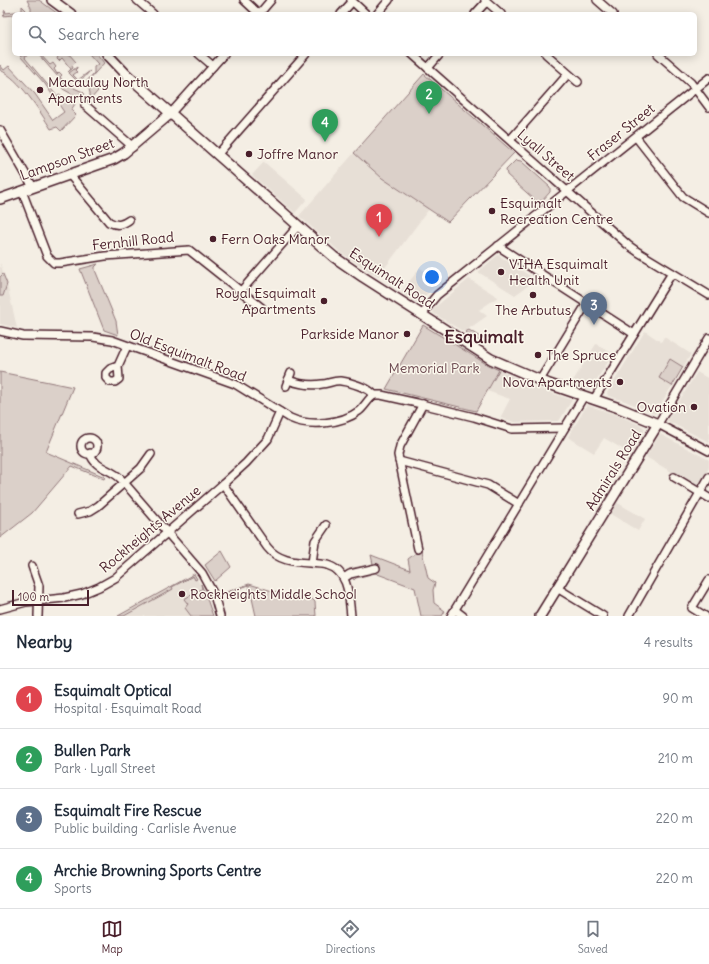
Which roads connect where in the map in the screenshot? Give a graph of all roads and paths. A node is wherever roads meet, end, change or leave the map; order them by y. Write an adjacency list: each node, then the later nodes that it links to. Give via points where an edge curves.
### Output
1 (52, 0): 9 (main road)
2 (137, 0): 10 (street)
3 (244, 0): 11 (street)
4 (271, 0): 12 (street)
5 (389, 0): 15 (street)
6 (597, 0): 18 (street)
7 (352, 1): 13 (street); 14 (street)
8 (486, 1): 16 (street); 17 (street)
9 (68, 12)
10 (151, 12)
11 (257, 12)
12 (261, 12)
13 (343, 12)
14 (364, 12)
15 (378, 12)
16 (477, 12)
17 (498, 12)
18 (611, 12)
19 (109, 56): 35 (main road, Esquimalt Road)
20 (201, 56): 27 (street)
21 (222, 56): 27 (street, Lampson Street)
22 (304, 56): 40 (street)
23 (414, 56): 28 (street, Lyall Street)
24 (438, 56): 28 (street)
25 (548, 56): 29 (street)
26 (660, 56): 32 (street, via 692,83)
27 (213, 66): 35 (street, Lampson Street)
28 (428, 68): 38 (street, Lyall Street)
29 (568, 74): 31 (street); 38 (street)
30 (709, 78): 32 (street, Fraser Street)
31 (578, 82)
32 (695, 89): 34 (street); 37 (street, Fraser Street)
33 (85, 105): 39 (street)
34 (709, 107)
35 (170, 114): 39 (main road, Lampson Street); 40 (main road, Esquimalt Road)
36 (0, 130): 42 (street)
37 (636, 137): 44 (street, Fraser Street); 46 (street, via 683,197)
38 (510, 140): 44 (street, Lyall Street)
39 (133, 147): 41 (main road, Lampson Street, via 114,159)
40 (217, 155): 48 (main road, Esquimalt Road)
41 (69, 174): 42 (main road, Lampson Street); 47 (street, via 110,222 120,225)
42 (33, 187): 43 (main road, Lampson Street)
43 (22, 191): 45 (main road, Lampson Street); 51 (street, Fernhill Road, via 47,256 54,263 105,256 189,250)
44 (567, 191): 49 (street, Fraser Street); 50 (street, Lyall Street, via 628,245)
45 (0, 199)
46 (709, 213)
47 (129, 220)
48 (298, 226): 51 (street); 55 (main road, Esquimalt Road, via 343,264)
49 (498, 246): 53 (street); 55 (street, Fraser Street, via 435,297)
50 (672, 273): 52 (street, Lyall Street); 57 (street)
51 (240, 291): 54 (street)
52 (709, 296)
53 (587, 303): 57 (street); 62 (street)
54 (262, 308)
55 (422, 315): 62 (main road, Esquimalt Road, via 491,359)
56 (0, 331): 59 (street, Old Esquimalt Road, via 22,336 98,337)
57 (634, 334): 65 (street)
58 (709, 338): 68 (street, Admirals Road)
59 (127, 346): 60 (street); 67 (street, Old Esquimalt Road, via 236,384)
60 (118, 366)
61 (291, 373): 63 (street, via 287,383 320,385 340,381 367,389)
62 (540, 380): 64 (main road, Esquimalt Road)
63 (374, 395): 66 (street); 67 (street, Old Esquimalt Road, via 356,413 330,423 300,422)
64 (584, 396): 65 (main road, Esquimalt Road); 69 (street)
65 (594, 399): 68 (main road, Esquimalt Road)
66 (423, 404): 69 (street, via 512,429); 73 (street, via 400,446)
67 (280, 412): 77 (street, Rockheights Avenue, via 268,439)
68 (658, 424): 70 (street, Esquimalt Road); 90 (main road, Admirals Road)
69 (564, 428): 80 (street)
70 (709, 451)
71 (90, 453): 76 (street, via 97,465 115,474)
72 (151, 454): 76 (street, via 143,466)
73 (398, 461): 80 (street, via 488,485); 84 (street)
74 (674, 477): 78 (street)
75 (709, 477): 78 (street)
76 (124, 483): 81 (street, via 94,509); 83 (street)
77 (223, 484): 83 (street, Rockheights Avenue); 85 (street, via 270,552 285,560)
78 (700, 493): 79 (street); 100 (street)
79 (709, 498)
80 (519, 504): 93 (street)
81 (78, 514)
82 (326, 525): 85 (street, via 315,541)
83 (168, 532): 91 (street, Rockheights Avenue, via 120,574 104,584 76,595); 95 (street, via 206,579)
84 (418, 549)
85 (312, 563): 88 (street, via 333,567)
86 (32, 566): 91 (street, via 38,579)
87 (376, 568): 88 (street, via 350,574)
88 (344, 578): 96 (street)
89 (709, 580): 101 (street, via 692,608)
90 (557, 588): 98 (main road, Admirals Road); 99 (street)
91 (39, 600): 92 (street, Rockheights Avenue); 94 (street)
92 (0, 609)
93 (453, 613): 97 (street)
94 (38, 616)
95 (220, 616)
96 (351, 616)
97 (463, 616)
98 (540, 616)
99 (603, 616)
100 (629, 616)
101 (705, 616)

